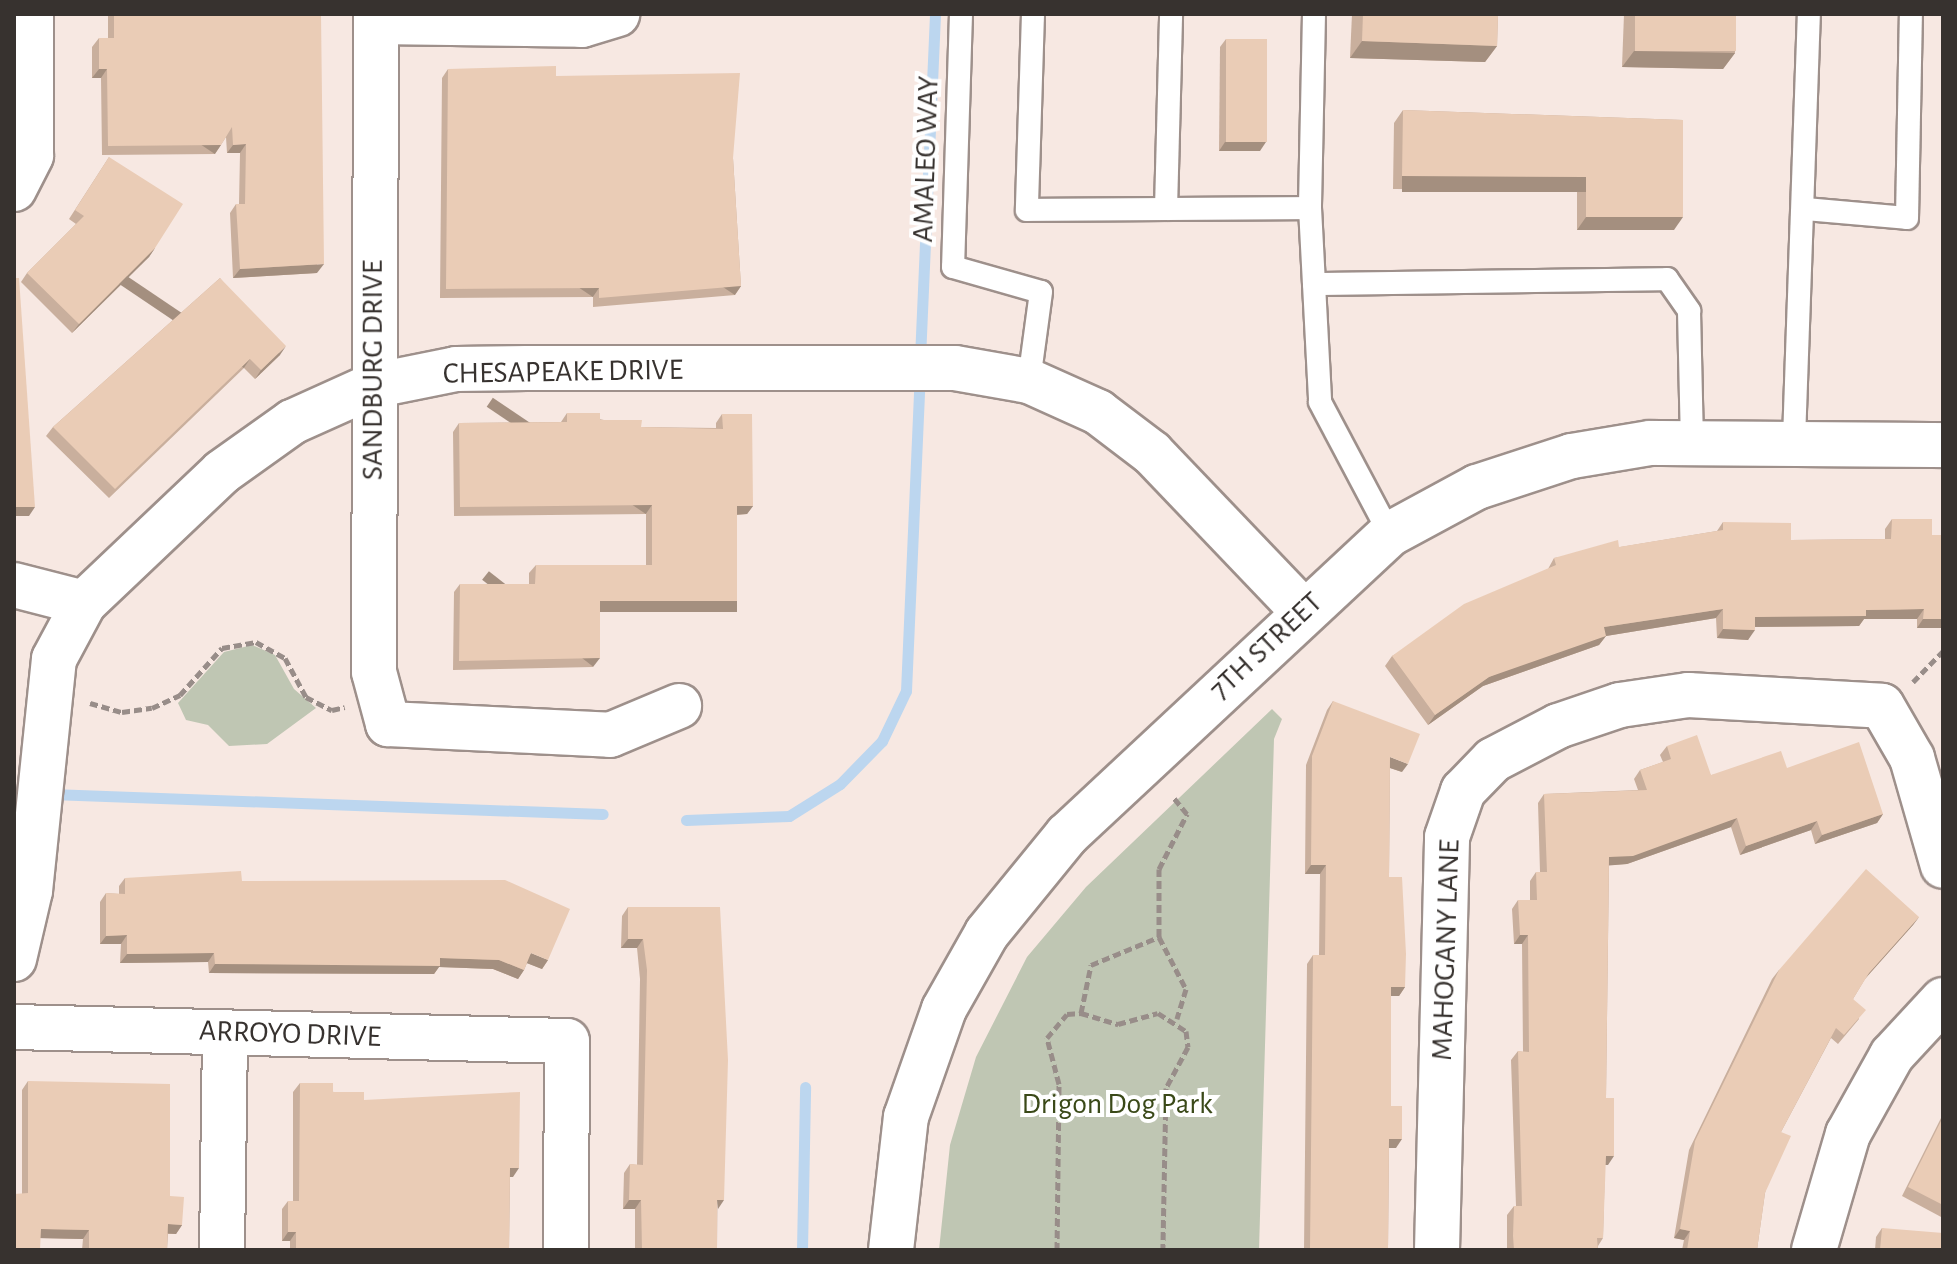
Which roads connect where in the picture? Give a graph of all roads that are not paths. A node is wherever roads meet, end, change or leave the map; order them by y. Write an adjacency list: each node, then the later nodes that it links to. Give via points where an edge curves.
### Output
1 (31, 14): 10 (street, via 31,155)
2 (617, 14): 9 (street, via 582,25)
3 (961, 14): 15 (lane, AMALEO WAY, via 953,267 1041,292)
4 (1033, 14): 12 (lane, via 1027,210)
5 (1171, 14): 12 (lane)
6 (1314, 14): 11 (lane)
7 (1809, 14): 13 (lane)
8 (1911, 14): 13 (lane, via 1907,218)
9 (376, 18): 16 (street, SANDBURG DRIVE)
10 (14, 189)
11 (1310, 208): 12 (lane); 14 (lane)
12 (1166, 209)
13 (1805, 209): 17 (lane)
14 (1314, 284): 18 (lane, via 1667,279 1689,311); 20 (lane, via 1320,402)
15 (1029, 381): 16 (street, CHESAPEAKE DRIVE, via 955,368 456,369); 23 (street, CHESAPEAKE DRIVE, via 1098,412 1152,453)
16 (372, 386): 22 (street, CHESAPEAKE DRIVE, via 292,422 222,472); 24 (street, SANDBURG DRIVE, via 384,709 610,735)
17 (1794, 440): 18 (street, 7TH STREET); 19 (street, 7TH STREET)
18 (1692, 442): 20 (street, 7TH STREET, via 1572,456 1477,487)
19 (1943, 445)
20 (1390, 534): 23 (street, 7TH STREET)
21 (14, 585): 22 (street)
22 (84, 603): 26 (street, CHESAPEAKE DRIVE, via 54,659 30,891)
23 (1302, 610): 32 (street, 7TH STREET, via 1067,835 987,933 944,1009 906,1117)
24 (679, 706)
25 (1943, 866): 33 (street, MAHOGANY LANE, via 1912,758 1882,706 1688,695 1634,703 1558,726 1493,760 1463,791 1447,837)
26 (14, 959)
27 (1943, 1000): 34 (street, via 1892,1055 1848,1134)
28 (14, 1027): 29 (street, ARROYO DRIVE)
29 (225, 1033): 30 (street); 31 (street, ARROYO DRIVE, via 567,1041)
30 (222, 1250)
31 (566, 1250)
32 (891, 1250)
33 (1437, 1250)
34 (1814, 1250)

